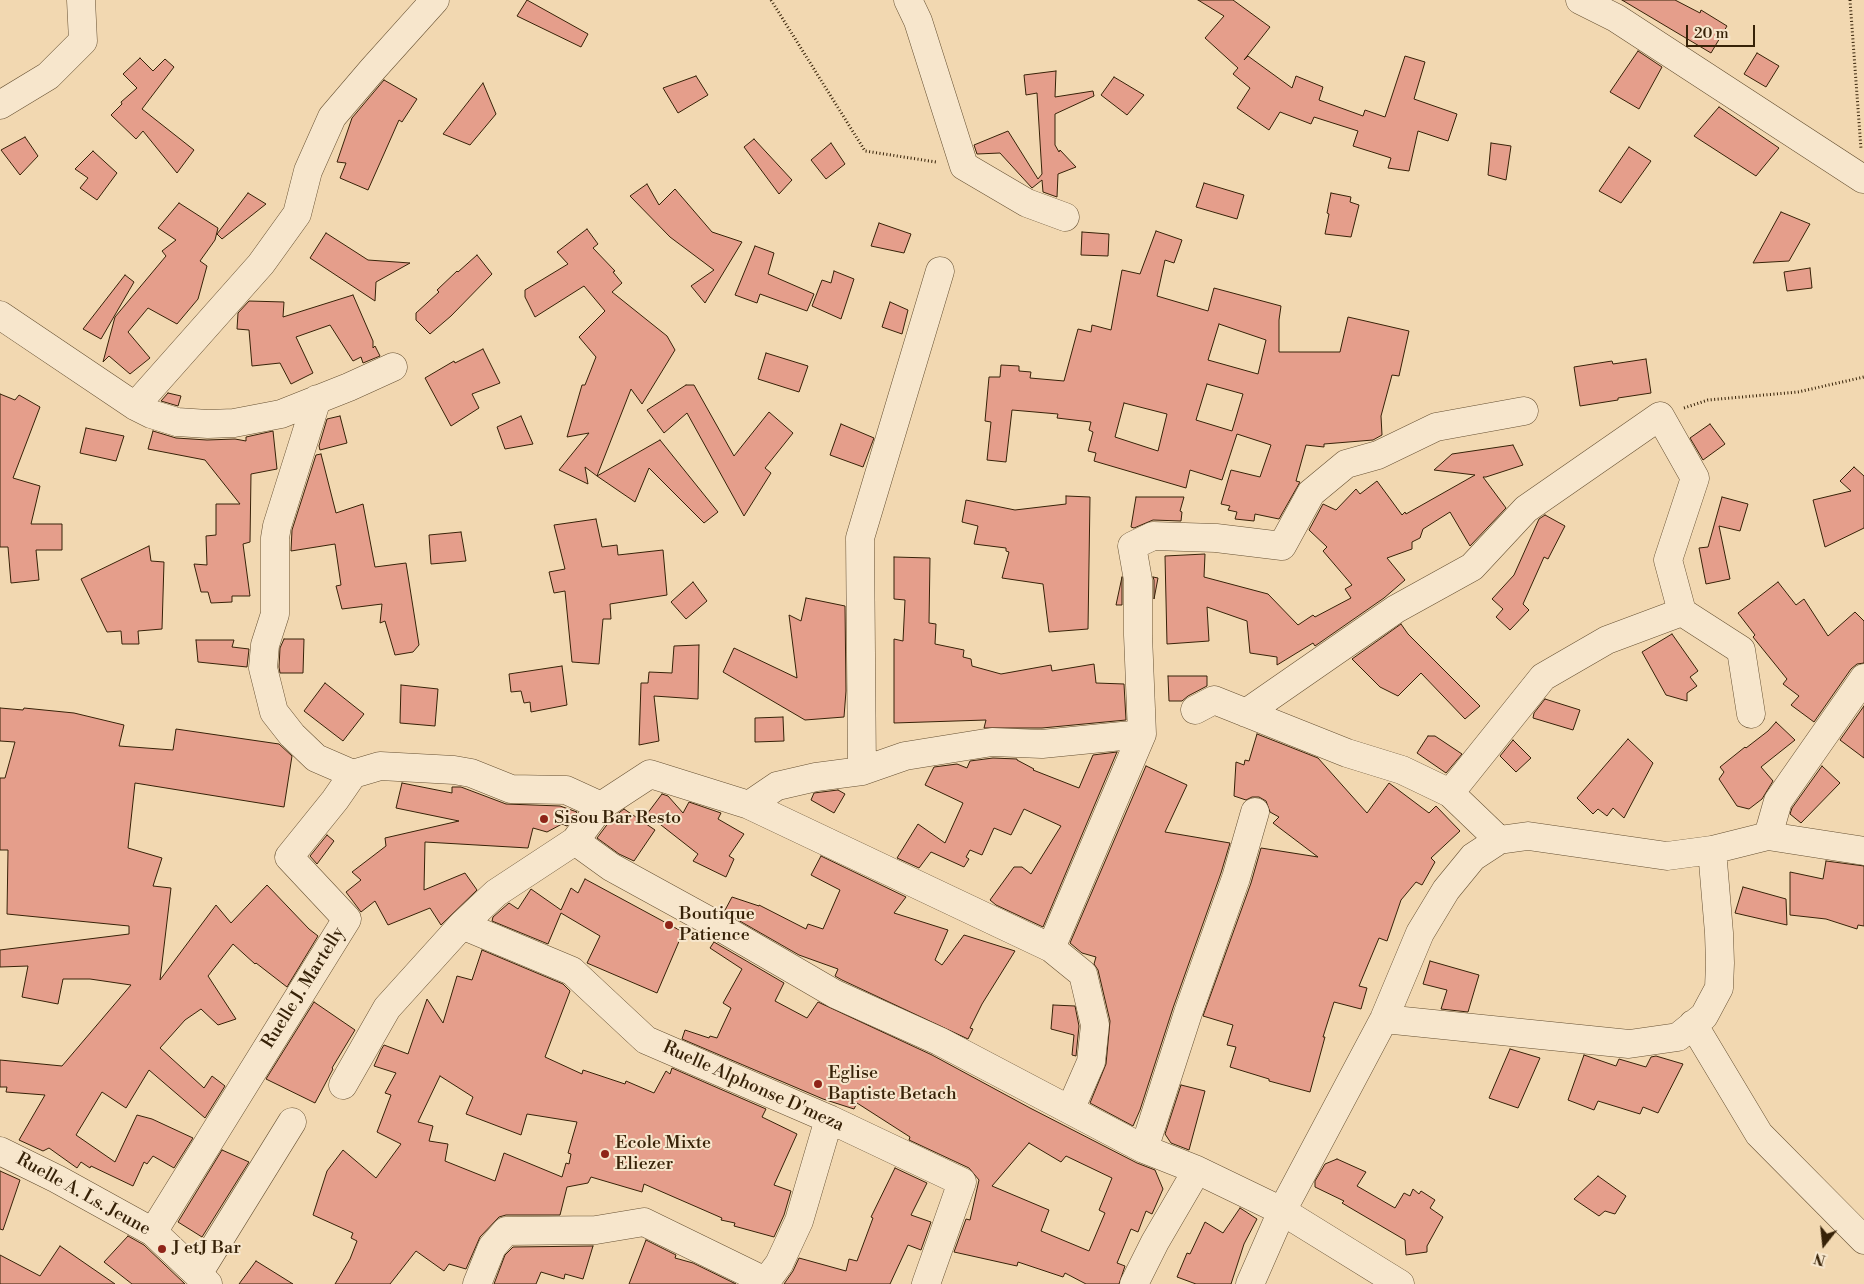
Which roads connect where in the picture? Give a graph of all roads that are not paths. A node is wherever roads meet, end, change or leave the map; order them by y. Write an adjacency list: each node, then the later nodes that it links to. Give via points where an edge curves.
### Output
1 (81, 0): 5 (street, via 83,41 48,76)
2 (435, 0): 12 (street, via 332,118 308,171 297,214 261,264)
3 (908, 0): 7 (street, via 918,21 964,166 1027,204)
4 (1580, 0): 6 (street, via 1616,18)
5 (0, 106)
6 (1863, 179)
7 (1064, 217)
8 (940, 271): 20 (street, via 860,538)
9 (0, 315): 12 (street)
10 (393, 366): 11 (street)
11 (317, 399): 12 (street, via 281,414 234,423 178,422); 21 (street, via 277,526 276,614 265,645 263,668 274,712 292,735 316,758)
12 (135, 406)
13 (1524, 411): 19 (street, via 1436,427 1378,455 1346,464 1311,492 1282,546 1216,538 1153,536 1132,546 1138,580)
14 (1682, 612): 17 (street, via 1668,560 1695,478 1660,416 1526,509 1472,567 1396,609); 18 (street, via 1741,650); 22 (street, via 1607,640 1543,677)
15 (1864, 678): 26 (street, via 1778,801)
16 (1195, 710): 17 (street, via 1214,700)
17 (1246, 713): 22 (street, via 1347,753 1402,770)
18 (1751, 714)
19 (1142, 734): 20 (street, via 1042,744 992,742 905,756); 32 (street)
20 (862, 771): 23 (street, via 777,786)
21 (353, 774): 24 (street, via 380,766 454,770 471,773 511,789 566,790); 43 (street, Ruelle J. Martelly, via 288,857 346,919)
22 (1450, 793): 27 (street)
23 (749, 805): 24 (street, via 650,774); 32 (street)
24 (601, 806): 28 (street)
25 (1255, 812): 39 (street, via 1236,878)
26 (1768, 836): 29 (street); 30 (street)
27 (1499, 840): 29 (street, via 1528,836 1666,856); 33 (street, via 1474,856 1446,890 1420,933)
28 (575, 841): 31 (street, via 496,893); 36 (street, via 610,867 835,994 939,1041)
29 (1712, 850): 34 (street, via 1719,933 1718,988 1704,1016)
30 (1864, 851)
31 (462, 925): 35 (street, via 387,1008); 37 (street, Ruelle Alphonse D'meza, via 572,971 646,1040)
32 (1051, 948): 36 (street, via 1083,974 1095,1025 1091,1062)
33 (1384, 1019): 34 (street, via 1629,1044 1678,1037); 42 (street)
34 (1693, 1024): 44 (street, via 1759,1134)
35 (343, 1085)
36 (1070, 1110): 39 (street)
37 (829, 1119): 46 (street, via 799,1221 779,1264); 48 (street, Ruelle Alphonse D'meza, via 962,1182)
38 (292, 1122): 45 (street)
39 (1144, 1148): 41 (street)
40 (0, 1151): 43 (street, Ruelle A. Ls. Jeune)
41 (1197, 1170): 42 (street); 49 (street)
42 (1282, 1211): 50 (street); 51 (street)
43 (153, 1232): 45 (street, Ruelle A. Ls. Jeune)
44 (1864, 1240)
45 (203, 1279)
46 (764, 1282): 47 (street, via 644,1222 596,1230 506,1231 492,1247)
47 (477, 1284)
48 (926, 1284)
49 (1134, 1284)
50 (1250, 1284)
51 (1400, 1284)

